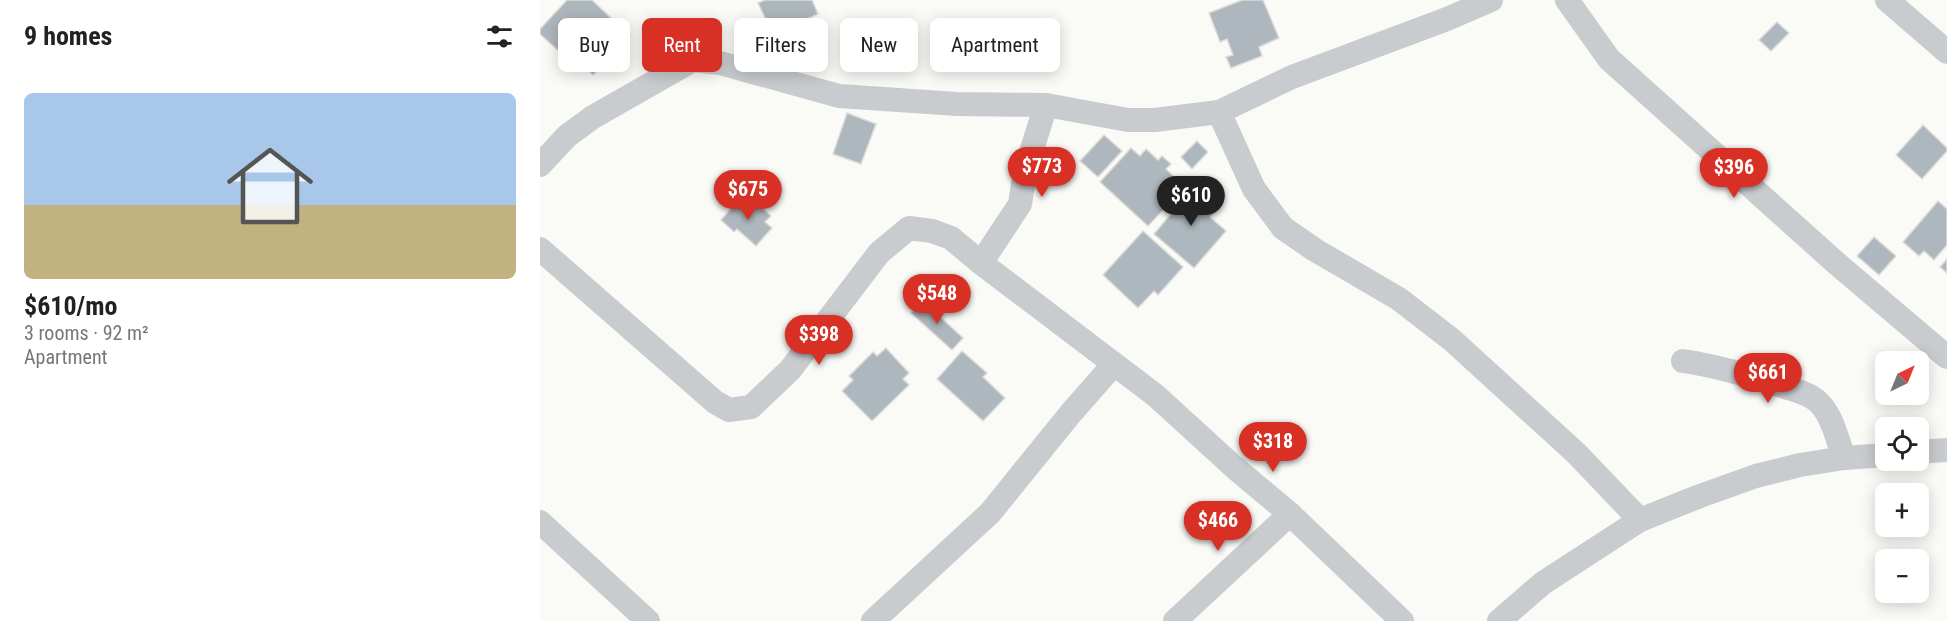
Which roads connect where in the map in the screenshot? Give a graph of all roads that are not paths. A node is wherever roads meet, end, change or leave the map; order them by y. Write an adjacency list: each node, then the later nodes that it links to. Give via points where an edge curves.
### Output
1 (1491, 0): 6 (street, via 1292,77)
2 (1567, 0): 10 (street, via 1609,59)
3 (1887, 0): 4 (street)
4 (1947, 52)
5 (1046, 105): 6 (street, via 1128,120); 7 (street, via 839,96 720,63 693,60 584,123); 9 (street, via 1025,171 1020,204)
6 (1219, 112): 18 (street, via 1254,189 1283,228 1399,299 1452,340 1576,453)
7 (540, 165)
8 (540, 249): 9 (street, via 729,410 751,407 790,370 879,253 909,228 951,238)
9 (981, 263): 12 (street)
10 (1947, 357)
11 (1683, 361): 16 (street, via 1753,377 1816,400 1828,414)
12 (1114, 364): 17 (street, via 1155,395); 21 (street, via 990,513)
13 (1947, 450): 14 (street)
14 (1929, 451)
15 (1875, 455): 16 (street)
16 (1844, 458): 18 (street, via 1756,476)
17 (1290, 514): 22 (street); 23 (street)
18 (1640, 520): 24 (street, via 1544,583)
19 (540, 522): 20 (street)
20 (648, 621)
21 (873, 621)
22 (1175, 621)
23 (1401, 621)
24 (1499, 621)

